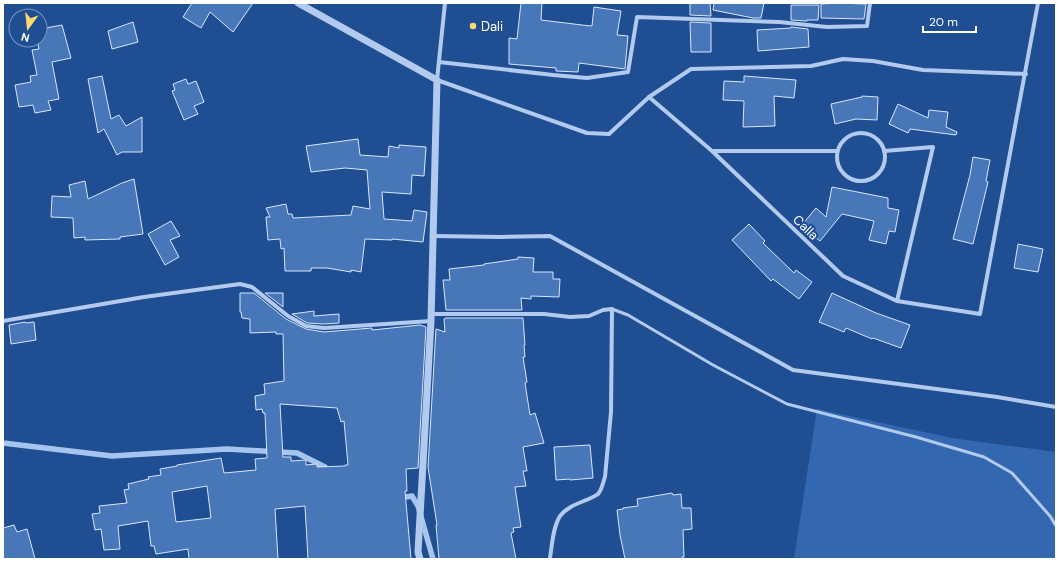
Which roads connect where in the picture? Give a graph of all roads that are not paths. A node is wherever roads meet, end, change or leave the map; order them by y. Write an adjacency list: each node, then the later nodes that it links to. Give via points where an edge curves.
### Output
1 (298, 3): 7 (street)
2 (445, 3): 5 (street)
3 (870, 3): 5 (street, via 868,26 827,27 779,22 637,17 628,72 587,78)
4 (1038, 3): 6 (street)
5 (439, 62): 7 (street)
6 (1026, 74): 8 (street, via 923,70 873,61 843,59 811,66 691,69); 13 (street, Calla, via 980,314)
7 (437, 80): 8 (street, via 587,133 609,134); 12 (street)
8 (649, 97): 9 (street, Calla)
9 (712, 151): 10 (street); 13 (street, Calla, via 843,276)
10 (837, 151): 11 (street, via 847,137 862,132 876,138); 11 (street, via 838,164 842,172 848,177 863,181 878,174 883,167)
11 (884, 151): 13 (street, via 933,147)
12 (434, 236): 15 (street); 17 (street, via 550,236 793,370)
13 (897, 301)
14 (612, 309): 15 (street, via 589,316 570,317 544,314); 18 (lane, via 628,315 713,365 787,404 984,457 1012,472); 19 (street, via 611,412 605,477 598,494 576,503 560,516)
15 (431, 317): 16 (street, via 324,328 306,326 288,316 252,287 240,284); 20 (street, via 418,552)
16 (3, 321)
17 (1056, 407)
18 (1056, 526)
19 (550, 558)
20 (420, 559)

